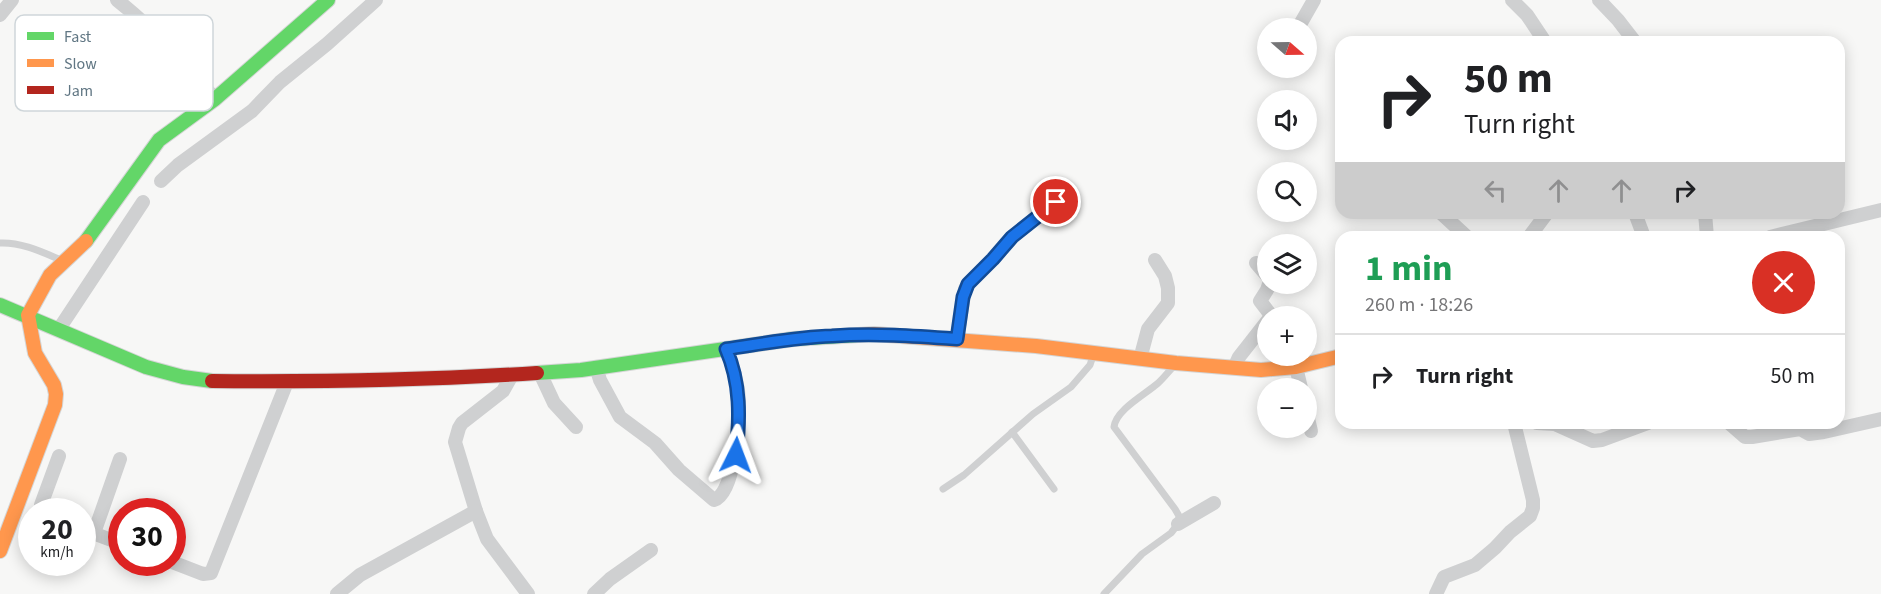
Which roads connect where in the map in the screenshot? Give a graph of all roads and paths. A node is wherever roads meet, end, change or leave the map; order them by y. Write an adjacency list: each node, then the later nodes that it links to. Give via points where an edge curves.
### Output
1 (12, 0): 8 (street)
2 (117, 0): 9 (street)
3 (328, 0): 14 (street)
4 (376, 0): 16 (street, via 252,111)
5 (1314, 0): 10 (street)
6 (1512, 0): 11 (street)
7 (1599, 0): 12 (street)
8 (0, 15)
9 (137, 15)
10 (1304, 18)
11 (1541, 36)
12 (1630, 36)
13 (213, 97): 14 (street)
14 (215, 99)
15 (199, 111): 27 (street, via 159,140 89,238)
16 (161, 181)
17 (143, 202): 30 (street)
18 (1056, 202): 32 (street, via 1012,237 968,284)
19 (1881, 210): 22 (street)
20 (1448, 219): 23 (street)
21 (1844, 219): 24 (street)
22 (1845, 219)
23 (1460, 231)
24 (1795, 231)
25 (0, 243): 27 (lane, via 35,249)
26 (1155, 260): 36 (street, via 1165,276 1168,303 1148,329)
27 (63, 261): 29 (street, via 50,275)
28 (0, 305): 29 (street)
29 (32, 317): 30 (street); 66 (street, via 36,354 54,385 55,405)
30 (55, 327): 44 (street, via 146,367 183,377)
31 (1257, 335): 40 (street)
32 (957, 339): 33 (street, via 874,334 793,339); 34 (street)
33 (726, 349): 39 (street); 39 (street, via 739,392 737,444 723,493 714,500 655,443 620,417)
34 (1094, 354): 36 (street); 55 (lane, via 1090,365 1071,387)
35 (1335, 357): 38 (street)
36 (1140, 359): 37 (street)
37 (1176, 363): 40 (street); 64 (lane, via 1120,415 1114,427 1175,509)
38 (1296, 367): 40 (street); 43 (street)
39 (596, 368): 41 (street)
40 (1234, 368)
41 (540, 373): 42 (street); 46 (street, via 554,403)
42 (512, 375): 44 (street); 62 (street, via 503,391 462,423 457,432 455,442)
43 (1299, 378)
44 (287, 382): 67 (street, via 211,573)
45 (1881, 419): 47 (street)
46 (576, 427)
47 (1845, 427)
48 (1515, 429): 72 (street, via 1533,500 1530,516 1475,566 1444,577)
49 (1567, 429): 50 (street, via 1593,441)
50 (1632, 429)
51 (1736, 429): 52 (street, via 1745,437)
52 (1800, 429)
53 (1800, 429): 54 (street, via 1809,434)
54 (1837, 429)
55 (1012, 432): 58 (lane); 59 (lane)
56 (60, 456): 60 (street)
57 (120, 459): 63 (street)
58 (943, 489)
59 (1054, 489)
60 (44, 498)
61 (1214, 503): 64 (street)
62 (476, 511): 68 (street, via 360,575); 69 (street, via 487,539)
63 (96, 513)
64 (1178, 524): 71 (lane)
65 (651, 550): 70 (street)
66 (0, 551)
67 (186, 568)
68 (337, 594)
69 (528, 594)
70 (594, 594)
71 (1104, 594)
72 (1436, 594)

